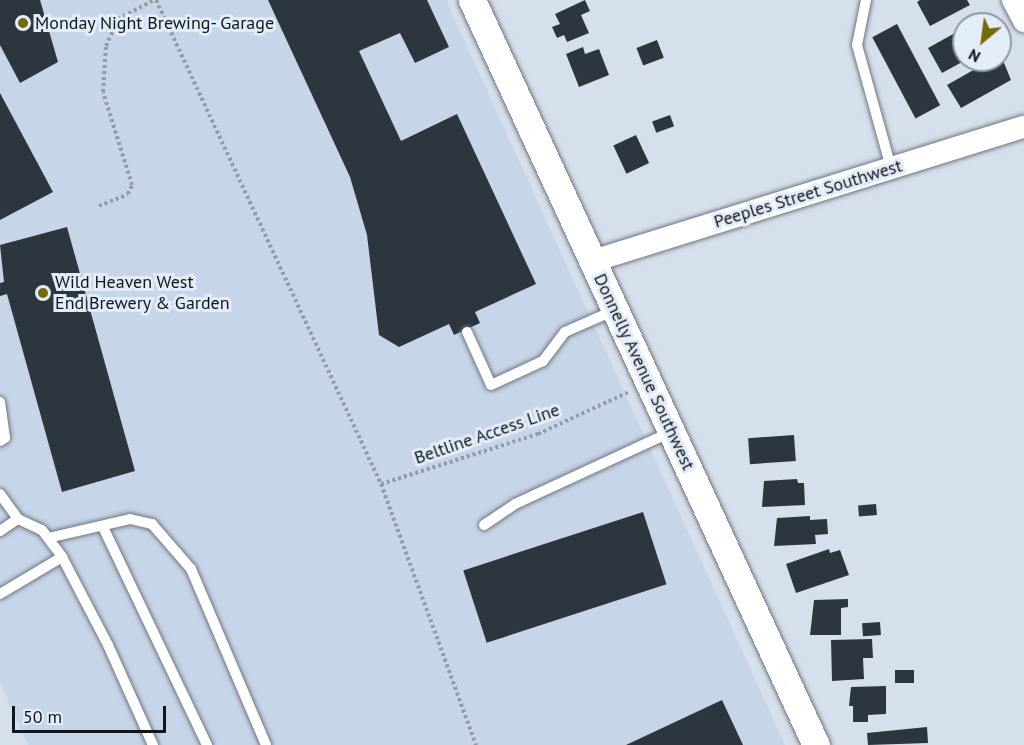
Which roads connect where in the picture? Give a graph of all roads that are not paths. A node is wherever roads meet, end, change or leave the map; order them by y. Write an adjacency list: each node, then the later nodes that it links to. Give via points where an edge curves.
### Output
1 (472, 0): 7 (street, Donnelly Avenue Southwest)
2 (866, 0): 6 (lane, via 857,45)
3 (1013, 0): 4 (street)
4 (1024, 21)
5 (1024, 127): 6 (street, Peeples Street Southwest)
6 (891, 168): 7 (street, Peeples Street Southwest)
7 (592, 261): 8 (street, Donnelly Avenue Southwest)
8 (615, 309): 9 (lane, via 566,332 543,361 491,385); 11 (street, Donnelly Avenue Southwest)
9 (467, 332)
10 (0, 402): 12 (lane, via 5,438)
11 (672, 432): 15 (lane, via 515,504); 24 (street, Donnelly Avenue Southwest)
12 (0, 441)
13 (0, 494): 14 (lane)
14 (18, 519): 17 (lane); 18 (lane, via 42,530)
15 (484, 525)
16 (103, 527): 18 (lane); 22 (lane); 23 (lane, via 130,519 152,524 191,569)
17 (0, 531)
18 (48, 538): 19 (lane)
19 (62, 557): 20 (lane); 21 (lane, via 108,645)
20 (0, 594)
21 (153, 745)
22 (207, 745)
23 (266, 745)
24 (816, 745)

